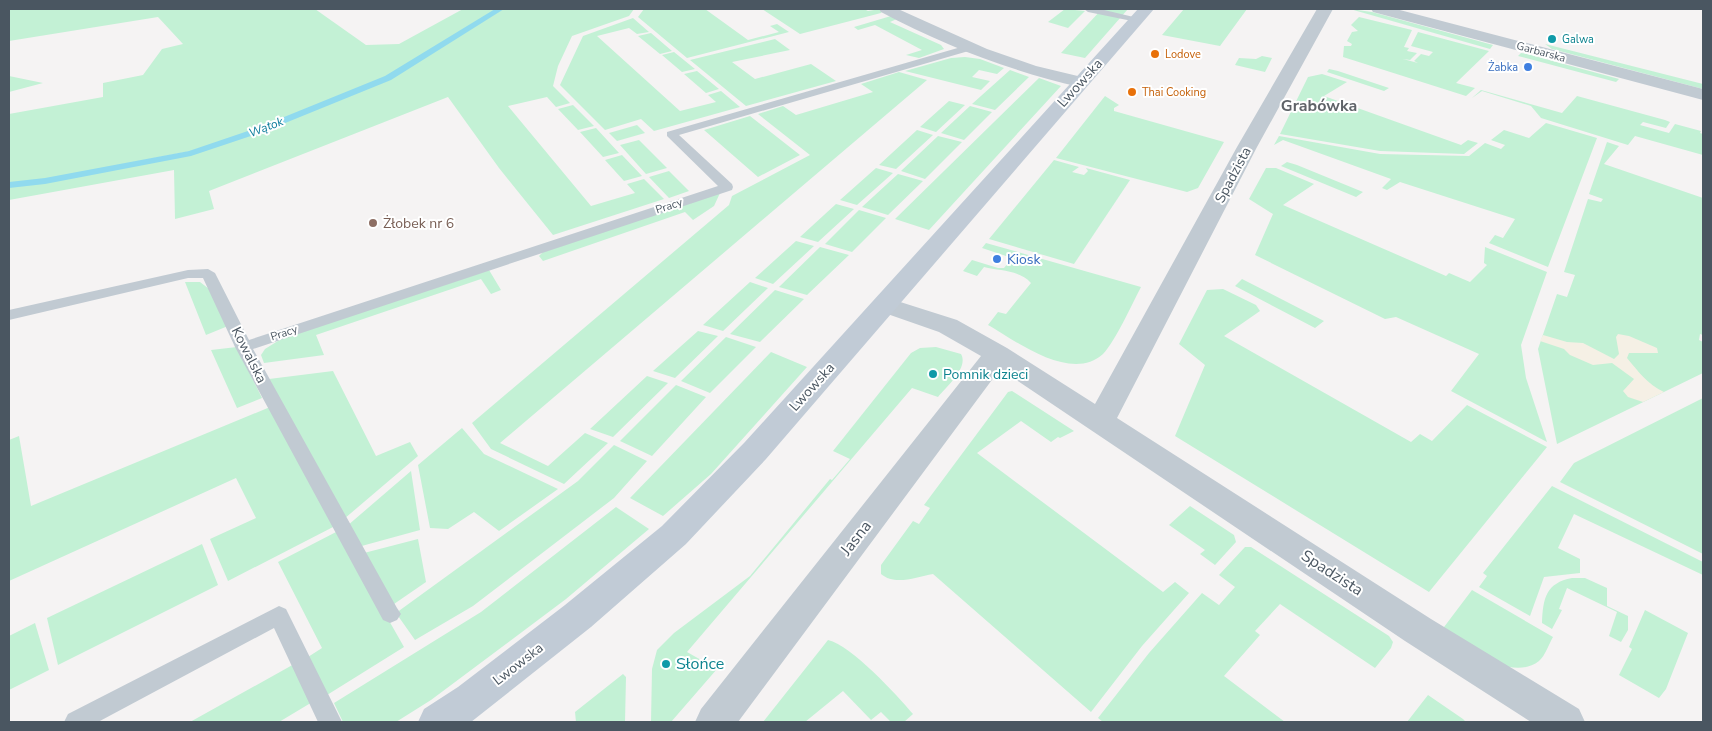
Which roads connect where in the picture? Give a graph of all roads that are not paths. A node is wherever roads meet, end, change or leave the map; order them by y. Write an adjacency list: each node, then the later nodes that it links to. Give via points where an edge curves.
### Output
1 (887, 9): 6 (street)
2 (1088, 9): 5 (lane)
3 (1325, 9): 13 (street, Spadzista)
4 (1379, 9): 8 (street, Garbarska)
5 (1141, 14): 7 (street, Lwowska)
6 (968, 48): 7 (street, via 1032,72); 11 (lane, Pracy, via 671,134 727,187)
7 (1080, 82): 9 (street, Lwowska)
8 (1703, 95)
9 (885, 305): 12 (street, Spadzista, via 948,326); 17 (street, Lwowska, via 755,451 674,535 472,700)
10 (9, 315): 11 (lane, Kowalska, via 188,274 208,273)
11 (243, 347): 14 (lane, Kowalska)
12 (997, 354): 13 (street, Spadzista); 18 (street, Jasna)
13 (1100, 422): 19 (street, Spadzista)
14 (390, 614)
15 (76, 722): 16 (lane, via 279,615)
16 (330, 722)
17 (438, 722)
18 (715, 722)
19 (1565, 722)

